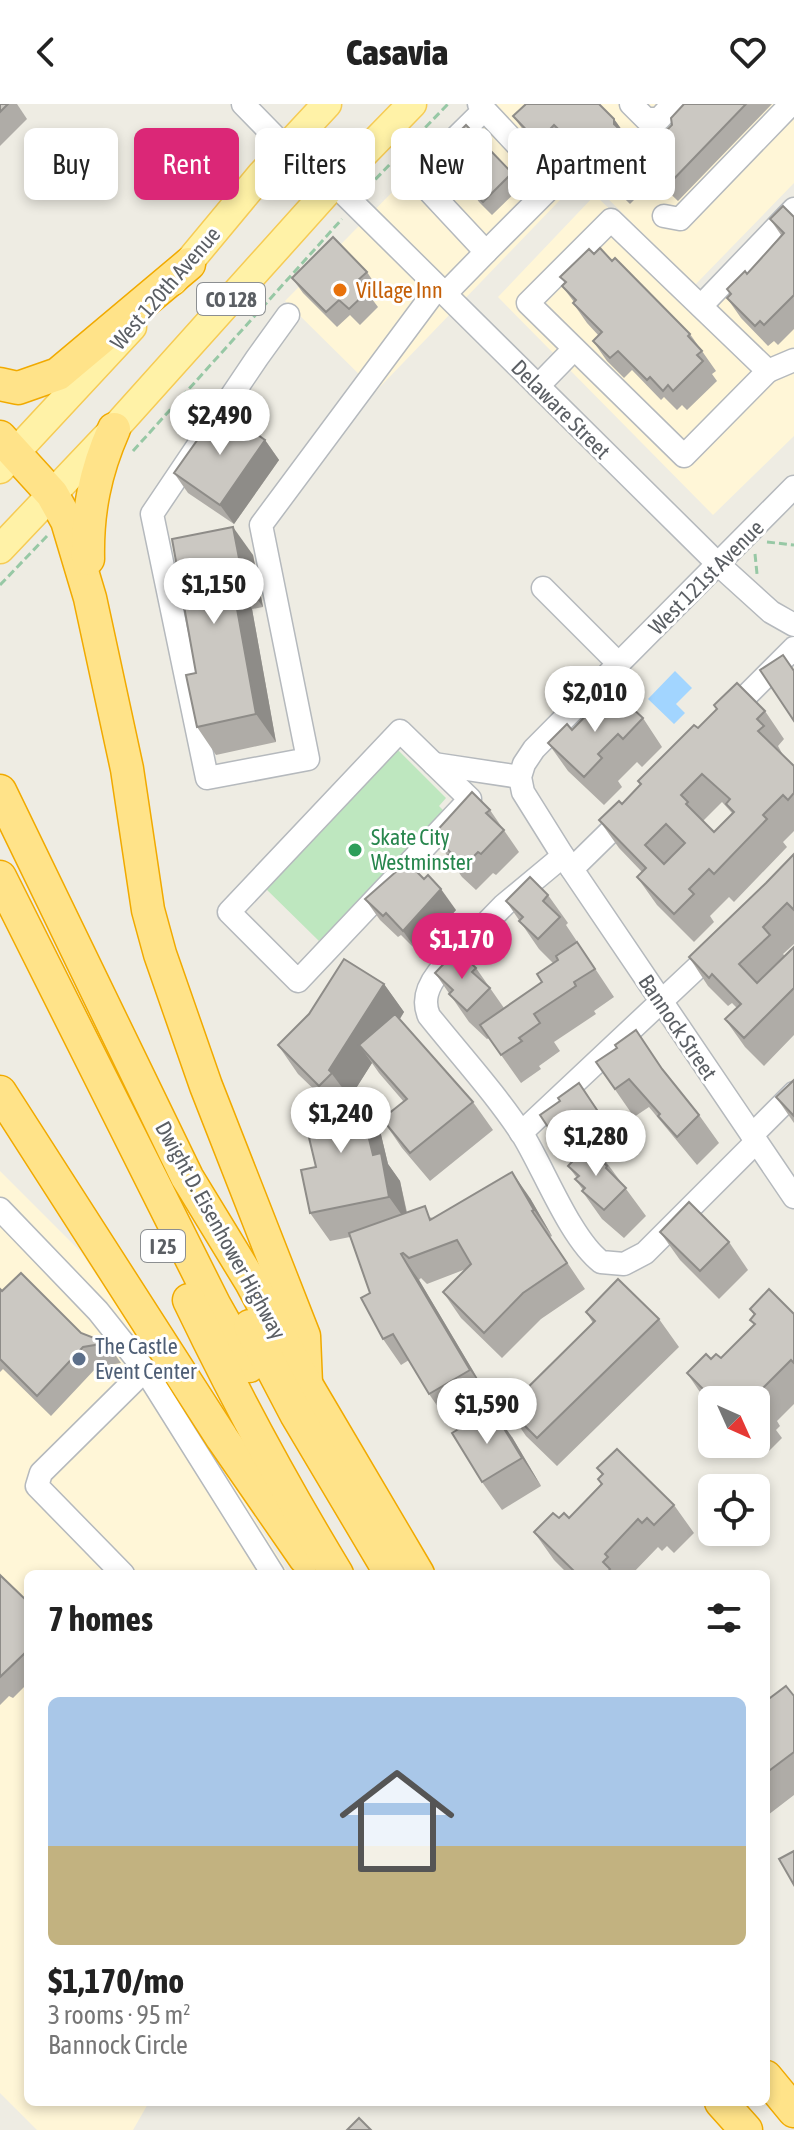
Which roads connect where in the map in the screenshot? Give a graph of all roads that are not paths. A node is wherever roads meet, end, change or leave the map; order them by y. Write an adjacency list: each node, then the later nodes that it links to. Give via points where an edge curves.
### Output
1 (243, 104): 8 (street)
2 (327, 104): 9 (main road, West 120th Avenue / CO 128)
3 (412, 104): 10 (main road, CO 128)
4 (631, 104): 5 (street, via 646,119 659,119)
5 (673, 104)
6 (791, 104): 15 (street, via 680,219)
7 (481, 107): 16 (street, via 416,177); 16 (street, via 554,184)
8 (266, 128)
9 (305, 128)
10 (375, 153)
11 (255, 185): 17 (main road, West 120th Avenue / CO 128)
12 (338, 200): 26 (main road, CO 128)
13 (350, 200): 18 (street, Delaware Street)
14 (794, 209): 19 (street)
15 (664, 216)
16 (486, 252): 18 (street)
17 (189, 264): 24 (highway, via 58,374 18,388); 27 (main road, West 120th Avenue / CO 128)
18 (442, 290): 20 (street, via 261,525 308,759 207,778 152,514); 25 (street, Delaware Street)
19 (701, 306): 21 (street, via 611,220 528,303); 23 (street)
20 (288, 315)
21 (574, 349): 23 (street, via 684,456); 25 (street)
22 (794, 360): 23 (street)
23 (768, 371)
24 (0, 384)
25 (538, 386): 31 (street, Delaware Street)
26 (114, 429): 29 (main road, CO 128); 33 (highway, via 99,464 89,512)
27 (5, 453): 29 (highway)
28 (794, 487): 31 (street, West 121st Avenue)
29 (59, 508): 30 (main road, CO 128); 33 (highway)
30 (0, 549)
31 (718, 564): 34 (street, Delaware Street, via 771,612); 36 (street, West 121st Avenue)
32 (543, 588): 36 (street)
33 (90, 598): 55 (highway, via 160,954 304,1336)
34 (794, 625)
35 (794, 648): 37 (street)
36 (619, 664): 39 (street, West 121st Avenue, via 534,749)
37 (717, 725)
38 (434, 764): 38 (street, via 400,731 229,912 298,981 470,799); 39 (street)
39 (520, 777): 43 (street, via 523,792)
40 (0, 791): 55 (highway, Dwight D. Eisenhower Highway / I 25, via 187,1177)
41 (641, 800): 43 (street)
42 (0, 820): 61 (highway, via 143,1118 288,1400)
43 (568, 863): 47 (street, Bannock Street); 50 (street, via 504,905 429,985 426,1001 429,1016)
44 (0, 877): 60 (highway, via 215,1306)
45 (0, 912): 59 (highway, I 25, via 227,1378)
46 (730, 935): 47 (street)
47 (663, 1002): 50 (street); 51 (street, Bannock Street)
48 (0, 1092): 58 (highway, via 222,1438 304,1558)
49 (794, 1093): 51 (street)
50 (521, 1133): 51 (street, via 583,1243 601,1262 615,1265 645,1253)
51 (754, 1138): 52 (street, Bannock Street)
52 (794, 1197)
53 (0, 1209): 54 (street, via 98,1311)
54 (145, 1370): 56 (street, via 41,1473 37,1486); 57 (street)
55 (306, 1384): 62 (highway, Dwight D. Eisenhower Highway / I 25)
56 (119, 1570)
57 (270, 1570)
58 (319, 1570)
59 (335, 1570)
60 (368, 1570)
61 (389, 1570)
62 (416, 1570)
63 (770, 2082): 67 (highway)
64 (770, 2103): 70 (highway)
65 (725, 2106): 68 (highway)
66 (747, 2106): 69 (highway)
67 (794, 2111)
68 (746, 2130)
69 (768, 2130)
70 (793, 2130)

